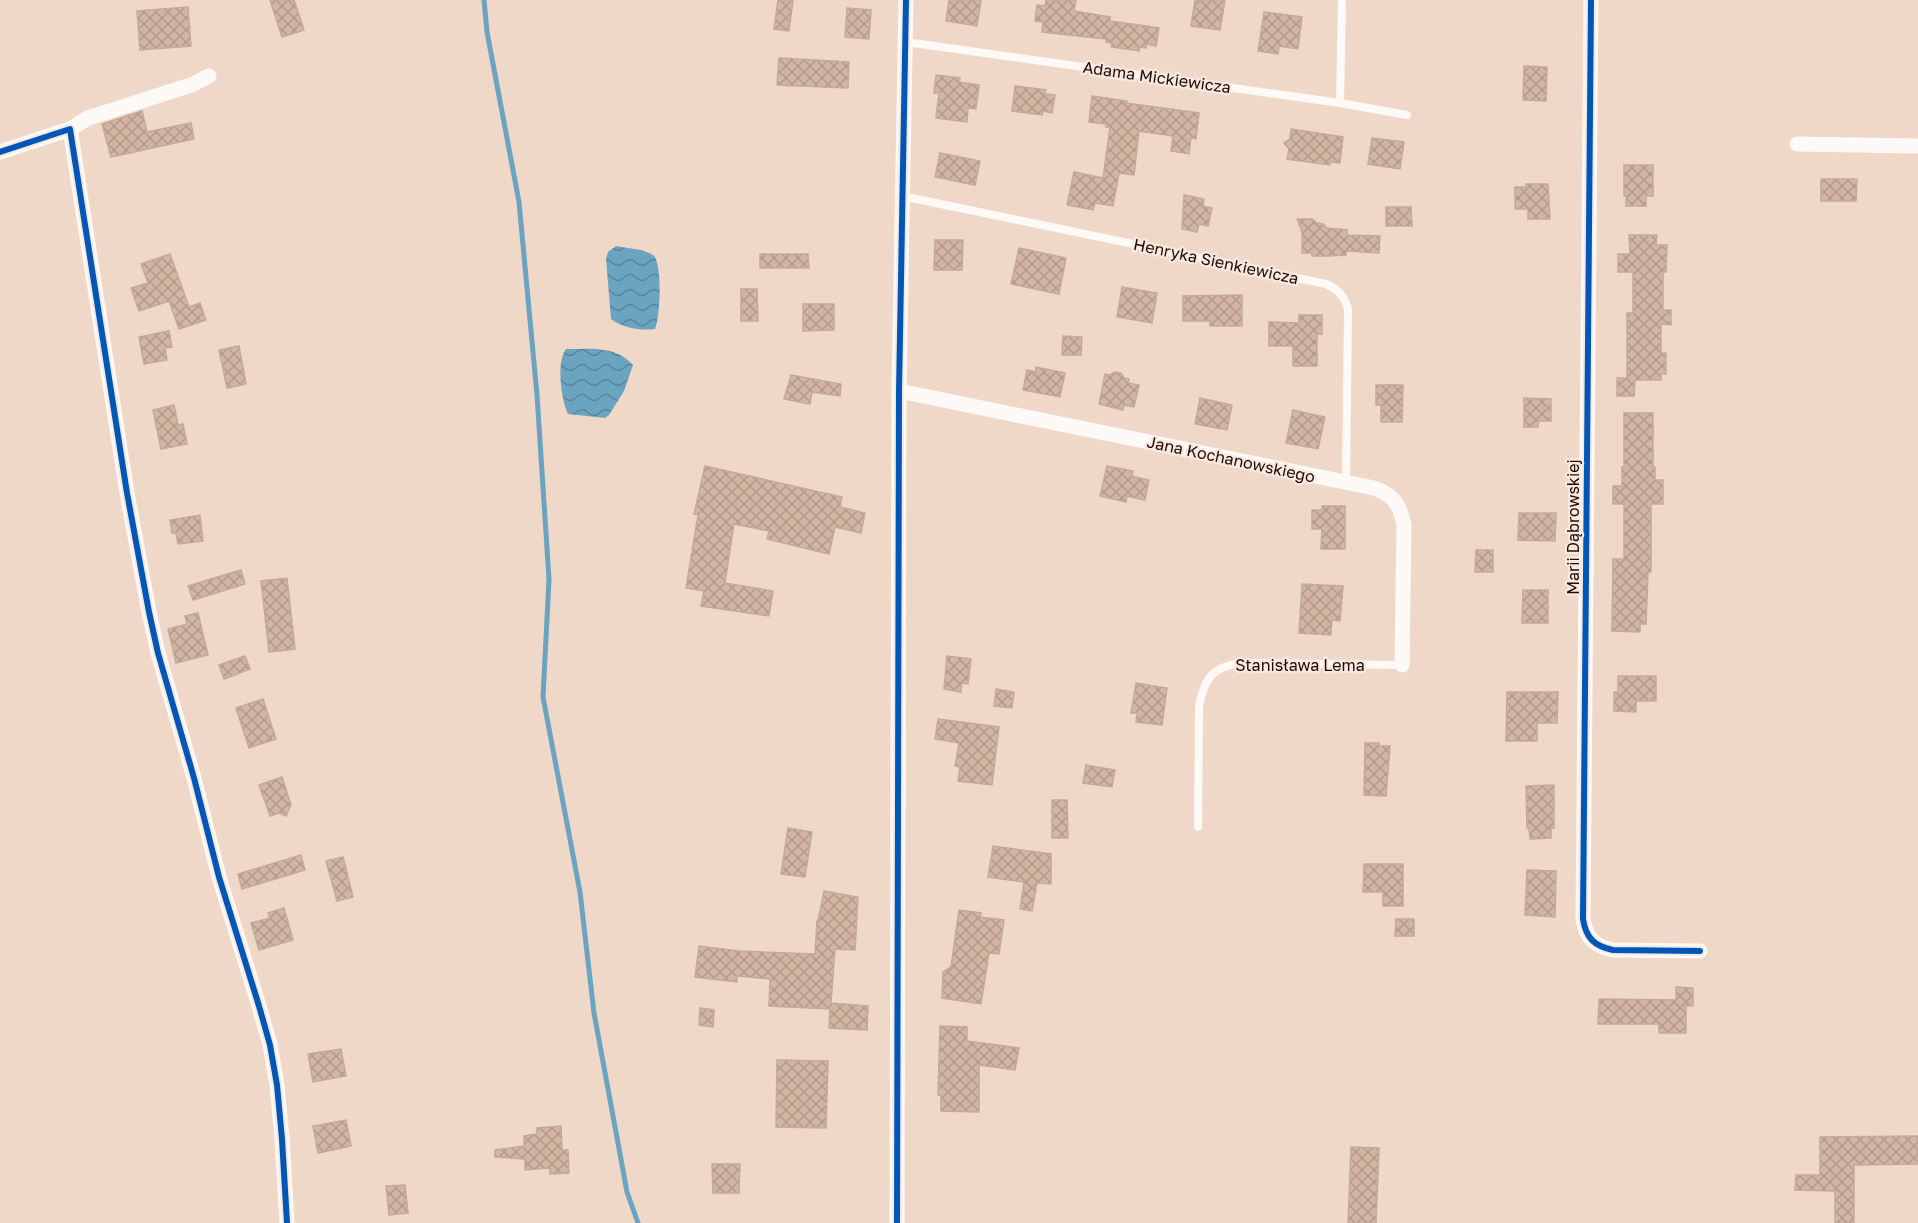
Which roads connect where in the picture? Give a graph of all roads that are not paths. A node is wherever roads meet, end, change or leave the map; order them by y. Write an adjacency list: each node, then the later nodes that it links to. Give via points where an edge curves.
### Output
1 (906, 0): 4 (street)
2 (1342, 0): 6 (lane)
3 (1591, 0): 17 (street, Marii Dąbrowskiej, via 1583,919 1585,933 1602,948)
4 (906, 42): 6 (lane, Adama Mickiewicza); 12 (street)
5 (209, 76): 8 (street, via 88,117)
6 (1340, 103): 7 (lane, Adama Mickiewicza)
7 (1407, 115)
8 (70, 129): 11 (street); 18 (street, via 149,612 219,877 270,1045 282,1139)
9 (1797, 144): 10 (street)
10 (1918, 146)
11 (0, 152)
12 (902, 196): 13 (street); 14 (lane, Henryka Sienkiewicza, via 1337,289 1348,309)
13 (899, 391): 14 (street, Jana Kochanowskiego); 19 (street)
14 (1346, 482): 15 (street, Jana Kochanowskiego, via 1386,492 1401,511)
15 (1402, 665): 16 (lane, Stanisława Lema, via 1243,663 1216,670 1201,692 1199,707)
16 (1198, 827)
17 (1700, 951)
18 (287, 1223)
19 (897, 1223)

